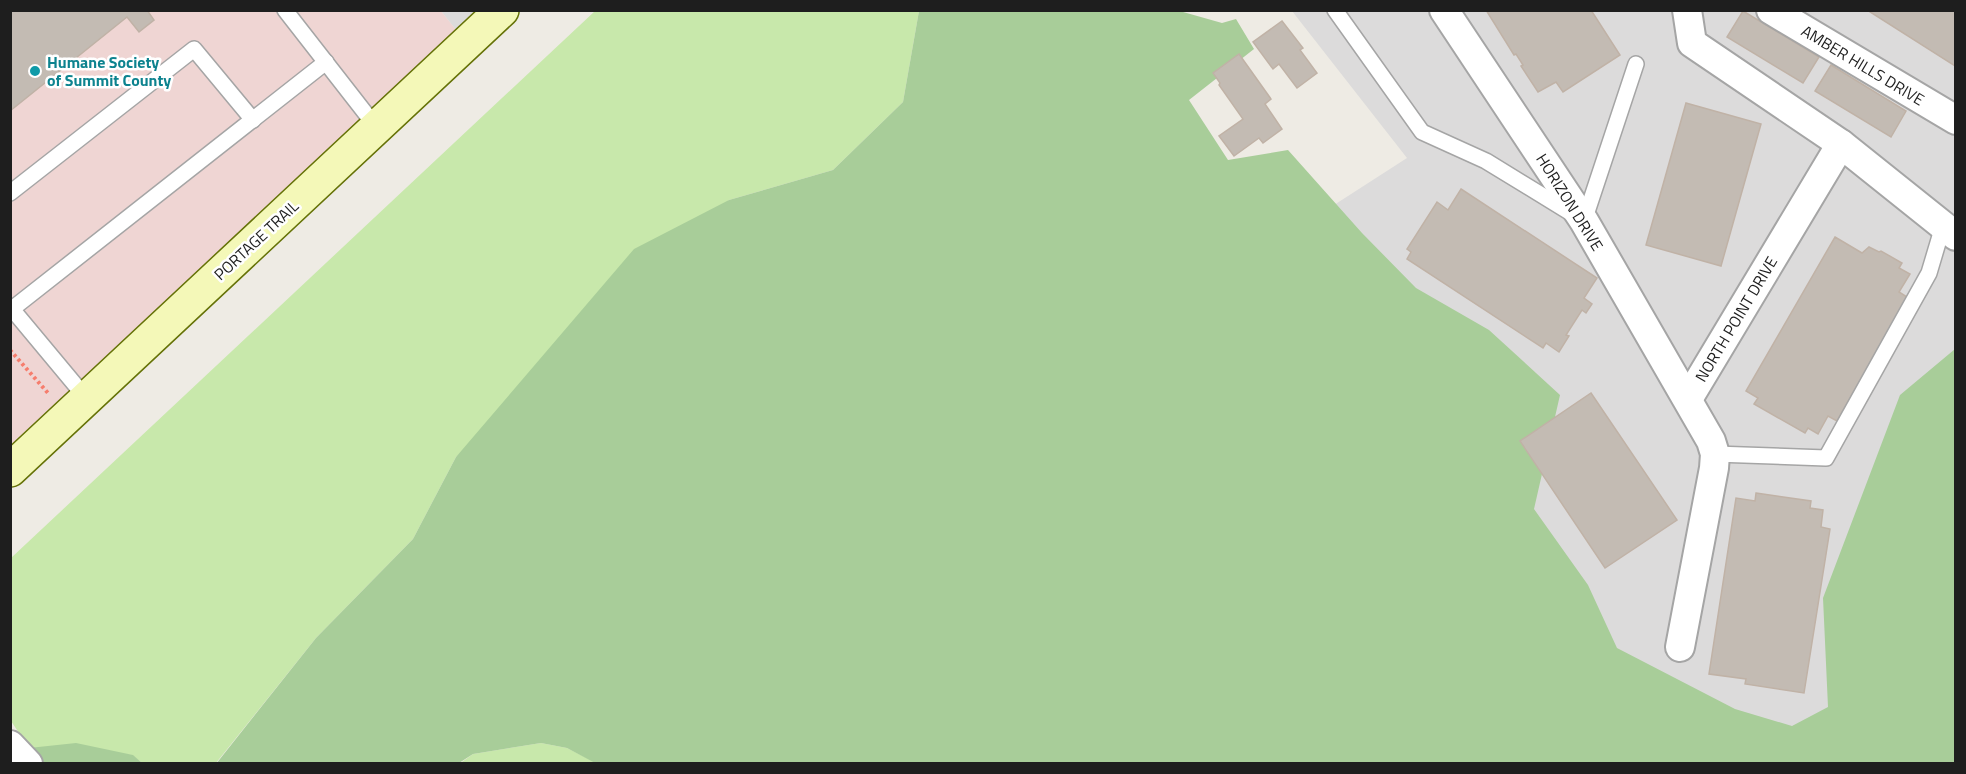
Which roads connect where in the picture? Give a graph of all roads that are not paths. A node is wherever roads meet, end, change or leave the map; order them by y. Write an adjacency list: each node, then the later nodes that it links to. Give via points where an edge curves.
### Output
1 (285, 10): 7 (lane)
2 (502, 10): 11 (main road, PORTAGE TRAIL)
3 (1335, 10): 14 (lane, via 1422,132 1486,161)
4 (1444, 10): 14 (street, HORIZON DRIVE)
5 (1686, 10): 12 (street, via 1692,43)
6 (1771, 10): 10 (street, AMBER HILLS DRIVE)
7 (326, 62): 9 (lane); 11 (lane)
8 (1636, 64): 14 (lane)
9 (253, 120): 13 (lane, via 194,49); 16 (lane)
10 (1956, 120)
11 (377, 128): 18 (main road, PORTAGE TRAIL)
12 (1841, 144): 15 (street); 17 (street, NORTH POINT DRIVE)
13 (10, 193)
14 (1584, 221): 17 (street, HORIZON DRIVE)
15 (1949, 231): 19 (lane, via 1826,458)
16 (11, 308): 18 (lane)
17 (1688, 399): 19 (street, NORTH POINT DRIVE)
18 (77, 408): 20 (main road, PORTAGE TRAIL)
19 (1714, 454): 21 (street, NORTH POINT DRIVE)
20 (10, 470)
21 (1680, 647)
22 (10, 745): 23 (street)
23 (28, 764)

